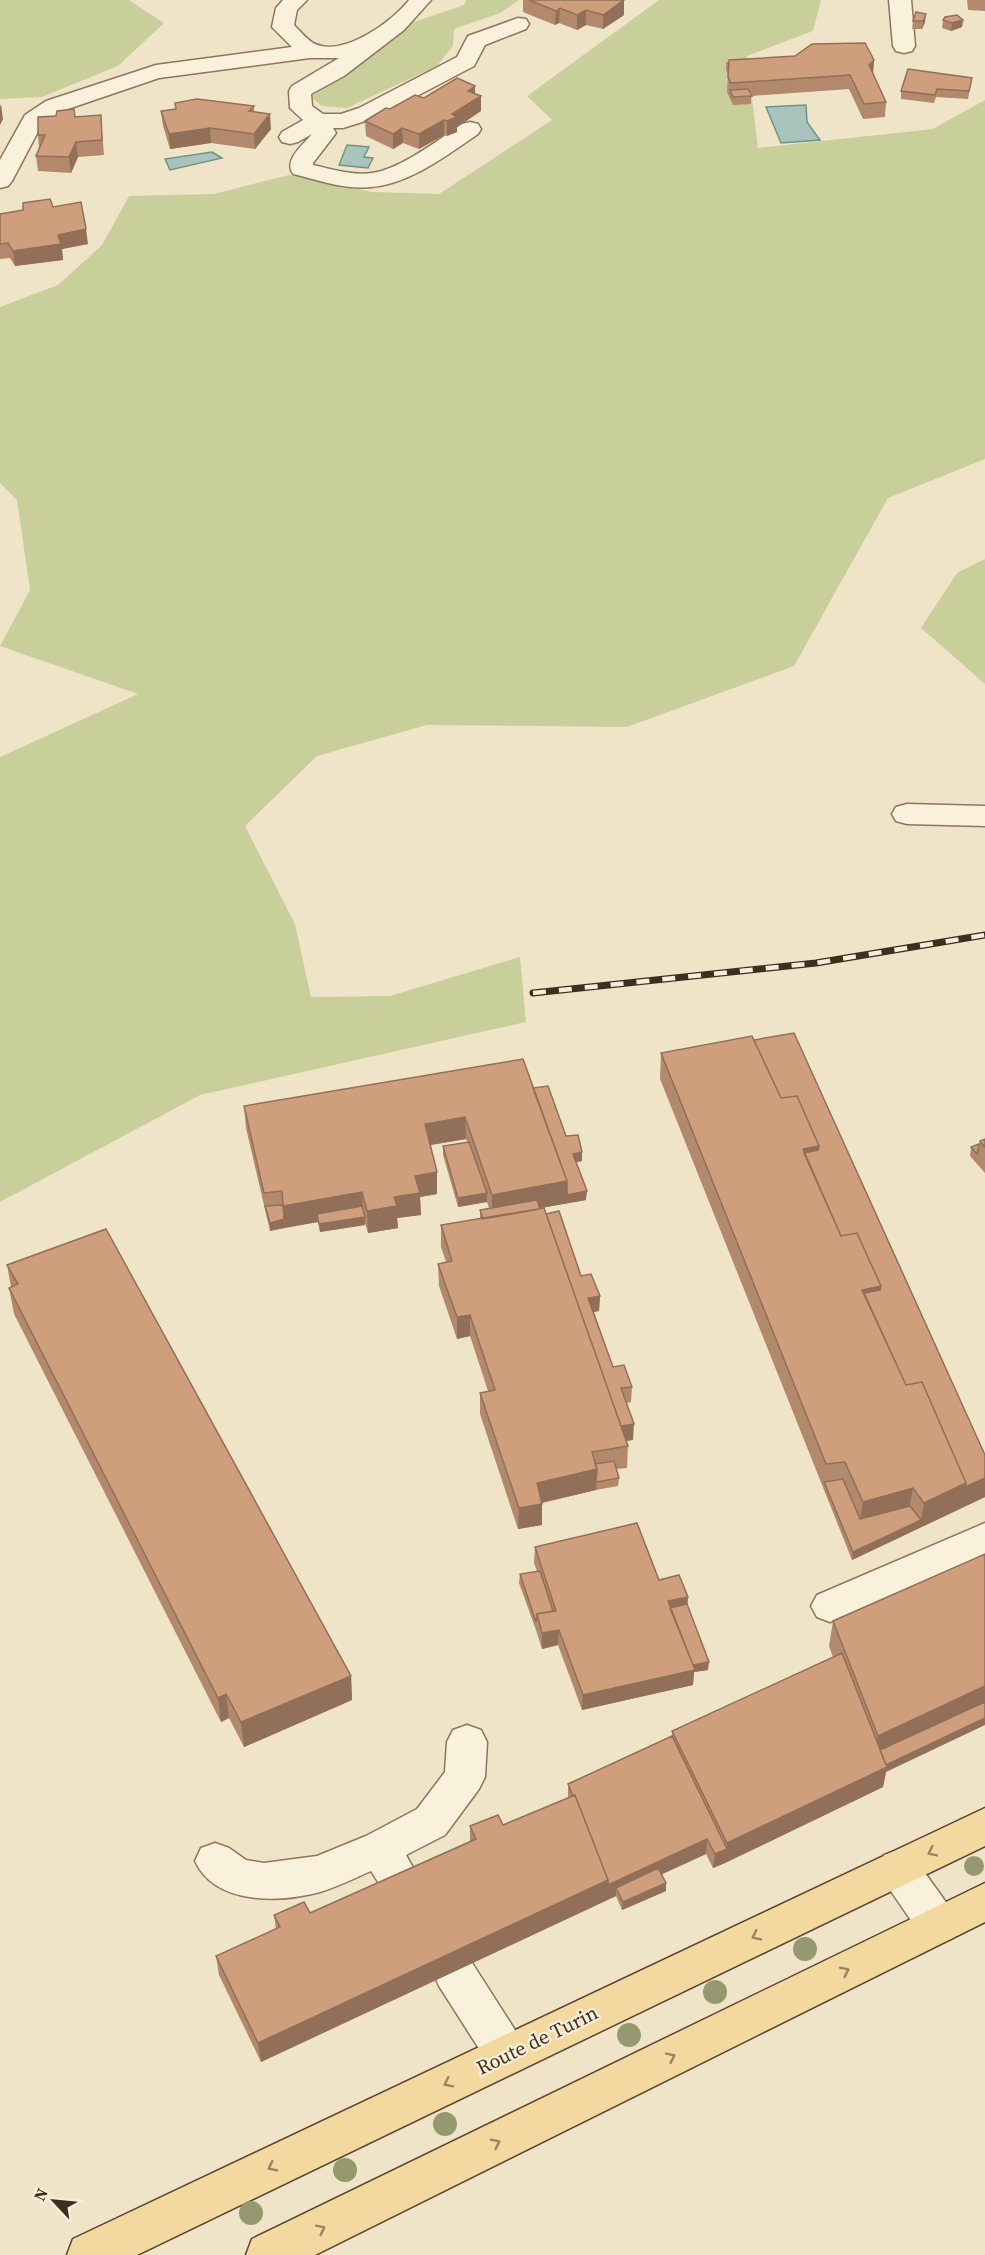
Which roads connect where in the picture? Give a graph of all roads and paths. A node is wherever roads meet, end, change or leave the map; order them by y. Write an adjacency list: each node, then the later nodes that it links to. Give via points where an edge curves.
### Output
1 (296, 0): 7 (street, via 286,8 283,27)
2 (420, 0): 5 (street, via 413,11)
3 (900, 0): 6 (street)
4 (518, 24): 8 (street, via 476,42 466,61 367,113 343,120)
5 (376, 41): 7 (street, via 343,51); 8 (street, via 336,71 300,90 301,108)
6 (904, 46)
7 (310, 51): 11 (street, via 156,72 54,106 33,120)
8 (318, 121): 9 (street, via 325,133 301,162 301,169 345,179 379,180); 10 (street)
9 (470, 129)
10 (290, 137)
11 (0, 180)
12 (907, 814): 13 (street)
13 (985, 816)
14 (985, 1538): 15 (street)
15 (830, 1606)
16 (467, 1742): 18 (street, via 465,1778 431,1822)
17 (985, 1826): 20 (main road, Route de Turin, one-way to 20)
18 (380, 1849): 19 (street, via 319,1874 264,1881 237,1877); 21 (street)
19 (215, 1861)
20 (898, 1868): 23 (street); 25 (main road, Route de Turin, one-way to 25)
21 (406, 1891)
22 (985, 1902): 23 (main road)
23 (938, 1925): 27 (main road, one-way to 23)
24 (454, 1972): 25 (street)
25 (507, 2055): 26 (main road, Route de Turin, one-way to 26)
26 (89, 2255)
27 (268, 2255)

